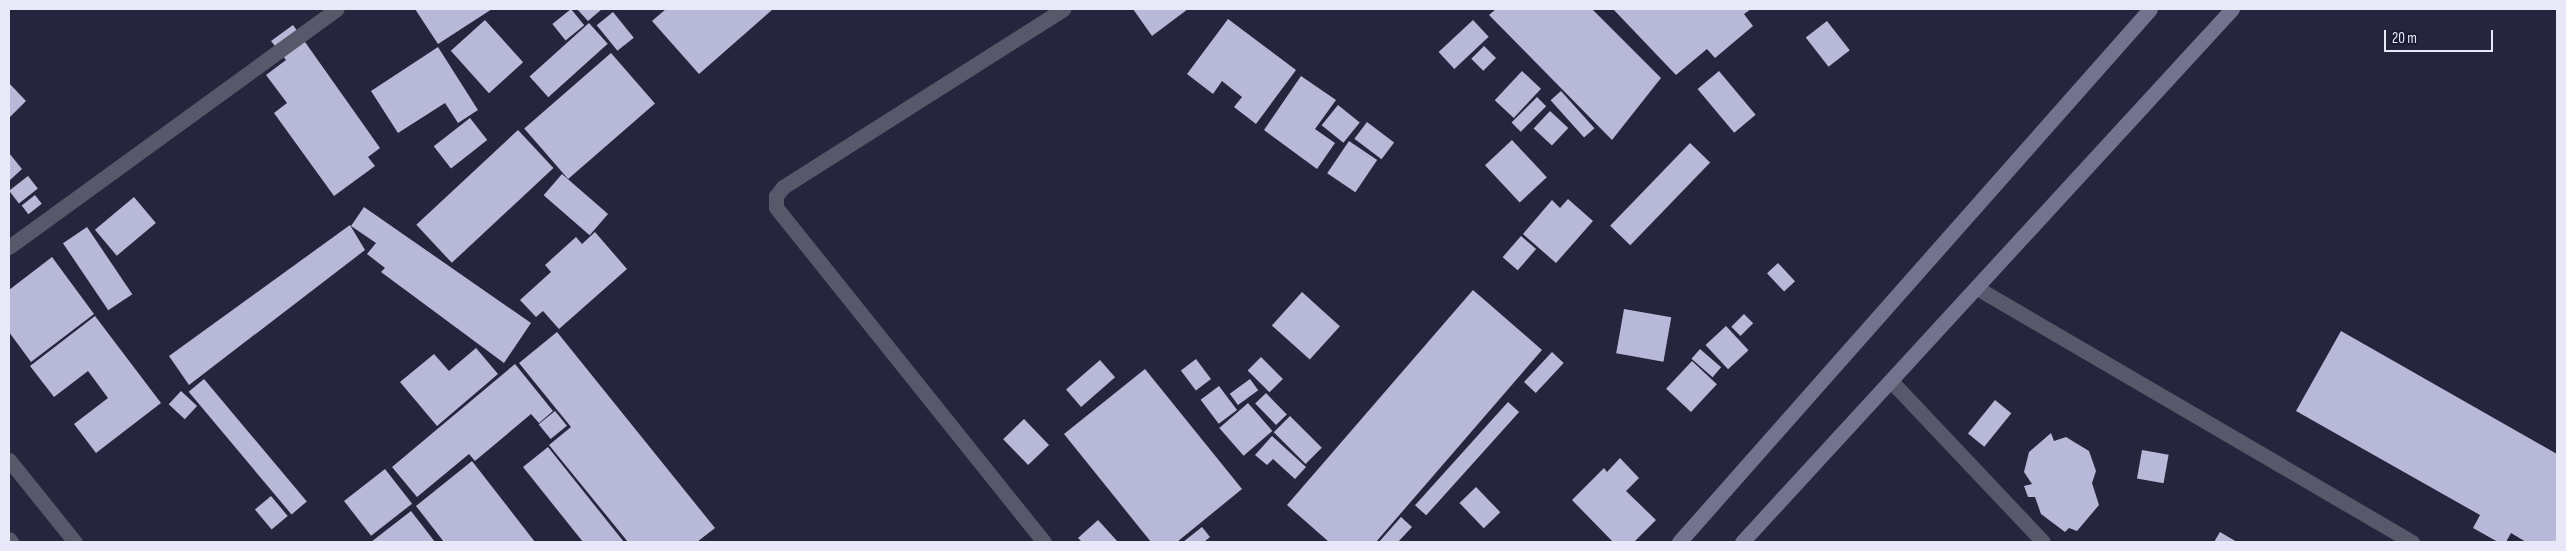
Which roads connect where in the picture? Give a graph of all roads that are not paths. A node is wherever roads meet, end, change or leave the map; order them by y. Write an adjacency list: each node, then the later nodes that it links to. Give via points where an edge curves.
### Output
1 (337, 9): 5 (street)
2 (1063, 9): 10 (street, via 783,187 776,196 776,207)
3 (2150, 9): 11 (main road)
4 (2232, 9): 6 (main road)
5 (9, 247)
6 (1977, 288): 7 (main road); 14 (street)
7 (1891, 381): 12 (main road); 13 (street)
8 (9, 460): 9 (street)
9 (75, 542)
10 (1044, 542)
11 (1679, 542)
12 (1742, 542)
13 (2043, 542)
14 (2412, 542)

